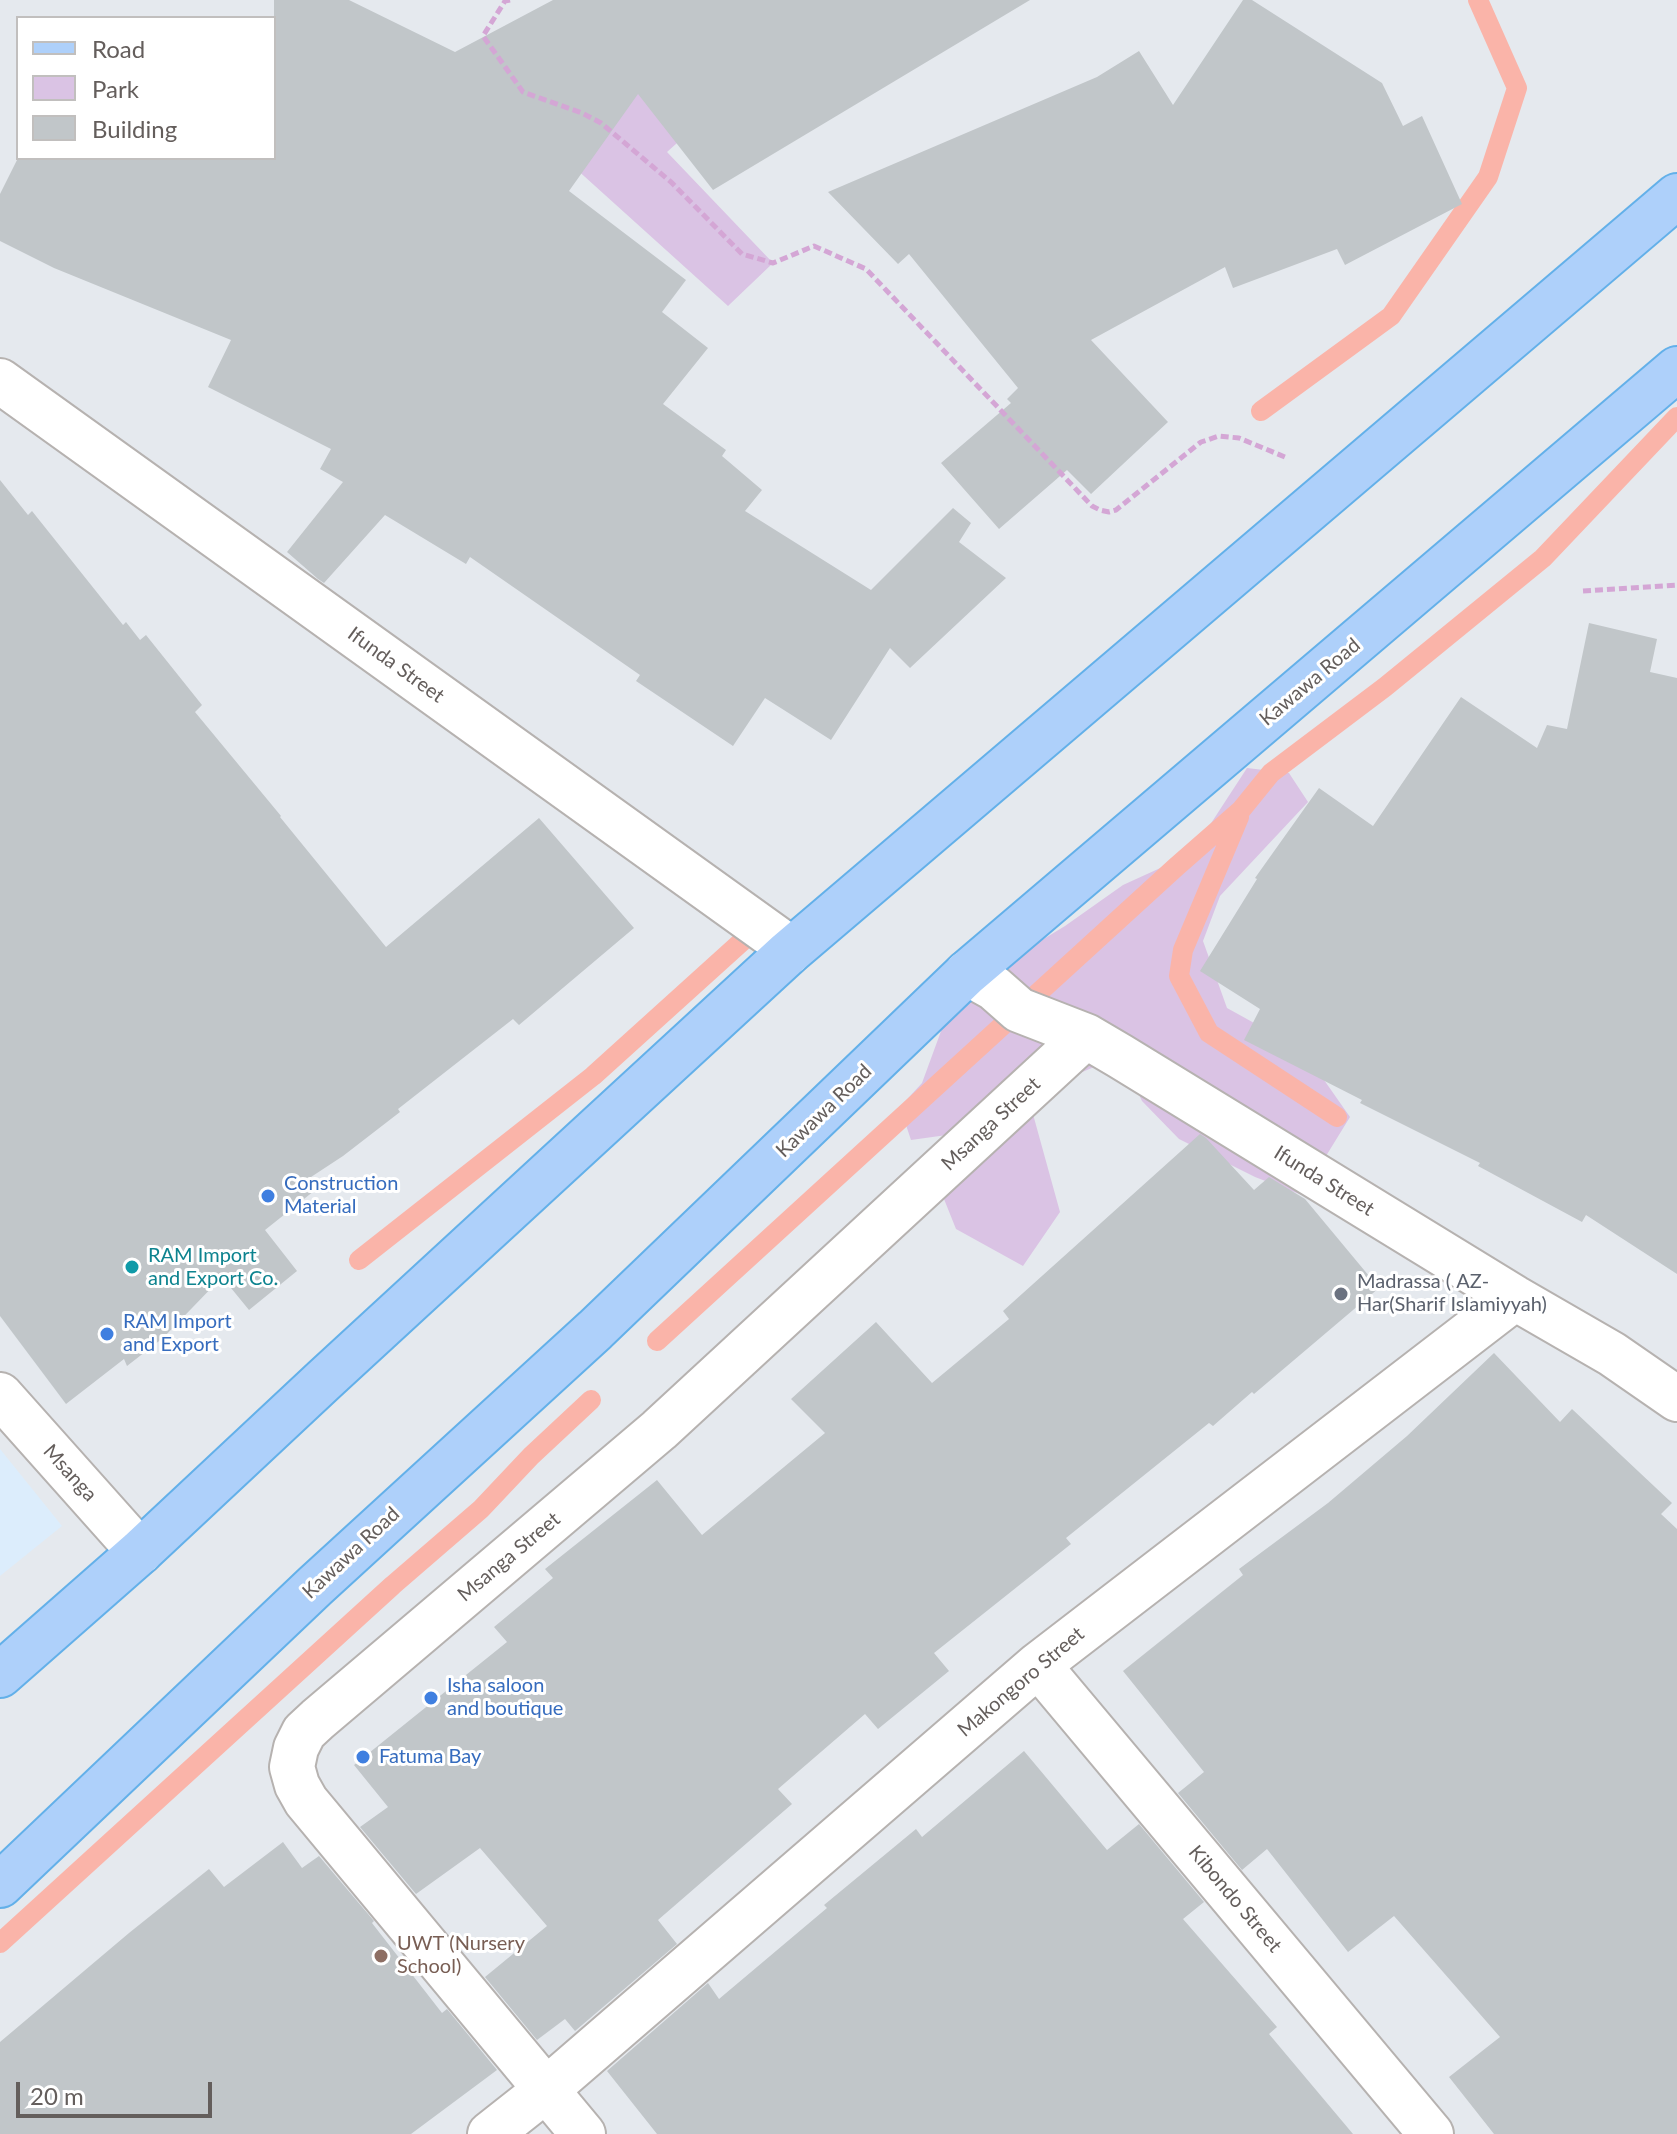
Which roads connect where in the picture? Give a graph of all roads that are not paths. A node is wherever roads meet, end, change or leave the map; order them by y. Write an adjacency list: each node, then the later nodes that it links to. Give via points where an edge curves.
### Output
1 (1677, 196): 4 (main road)
2 (1677, 369): 5 (main road, Kawawa Road)
3 (0, 381): 4 (street, Ifunda Street, via 780,941)
4 (788, 953): 10 (main road)
5 (967, 973): 6 (street, Ifunda Street, via 1019,1010); 13 (main road, Kawawa Road, via 595,1330)
6 (1086, 1036): 7 (street, Ifunda Street); 14 (street, Msanga Street, via 659,1430 304,1732 292,1767 306,1801)
7 (1515, 1298): 9 (street, Ifunda Street); 11 (street, Makongoro Street)
8 (0, 1395): 10 (street, Msanga)
9 (1677, 1399)
10 (140, 1552): 12 (main road)
11 (1038, 1665): 14 (street, Makongoro Street); 17 (street, Kibondo Street)
12 (0, 1675)
13 (0, 1885)
14 (547, 2089): 15 (street, Makongoro Street); 16 (street, Msanga Street)
15 (490, 2134)
16 (583, 2134)
17 (1431, 2134)

